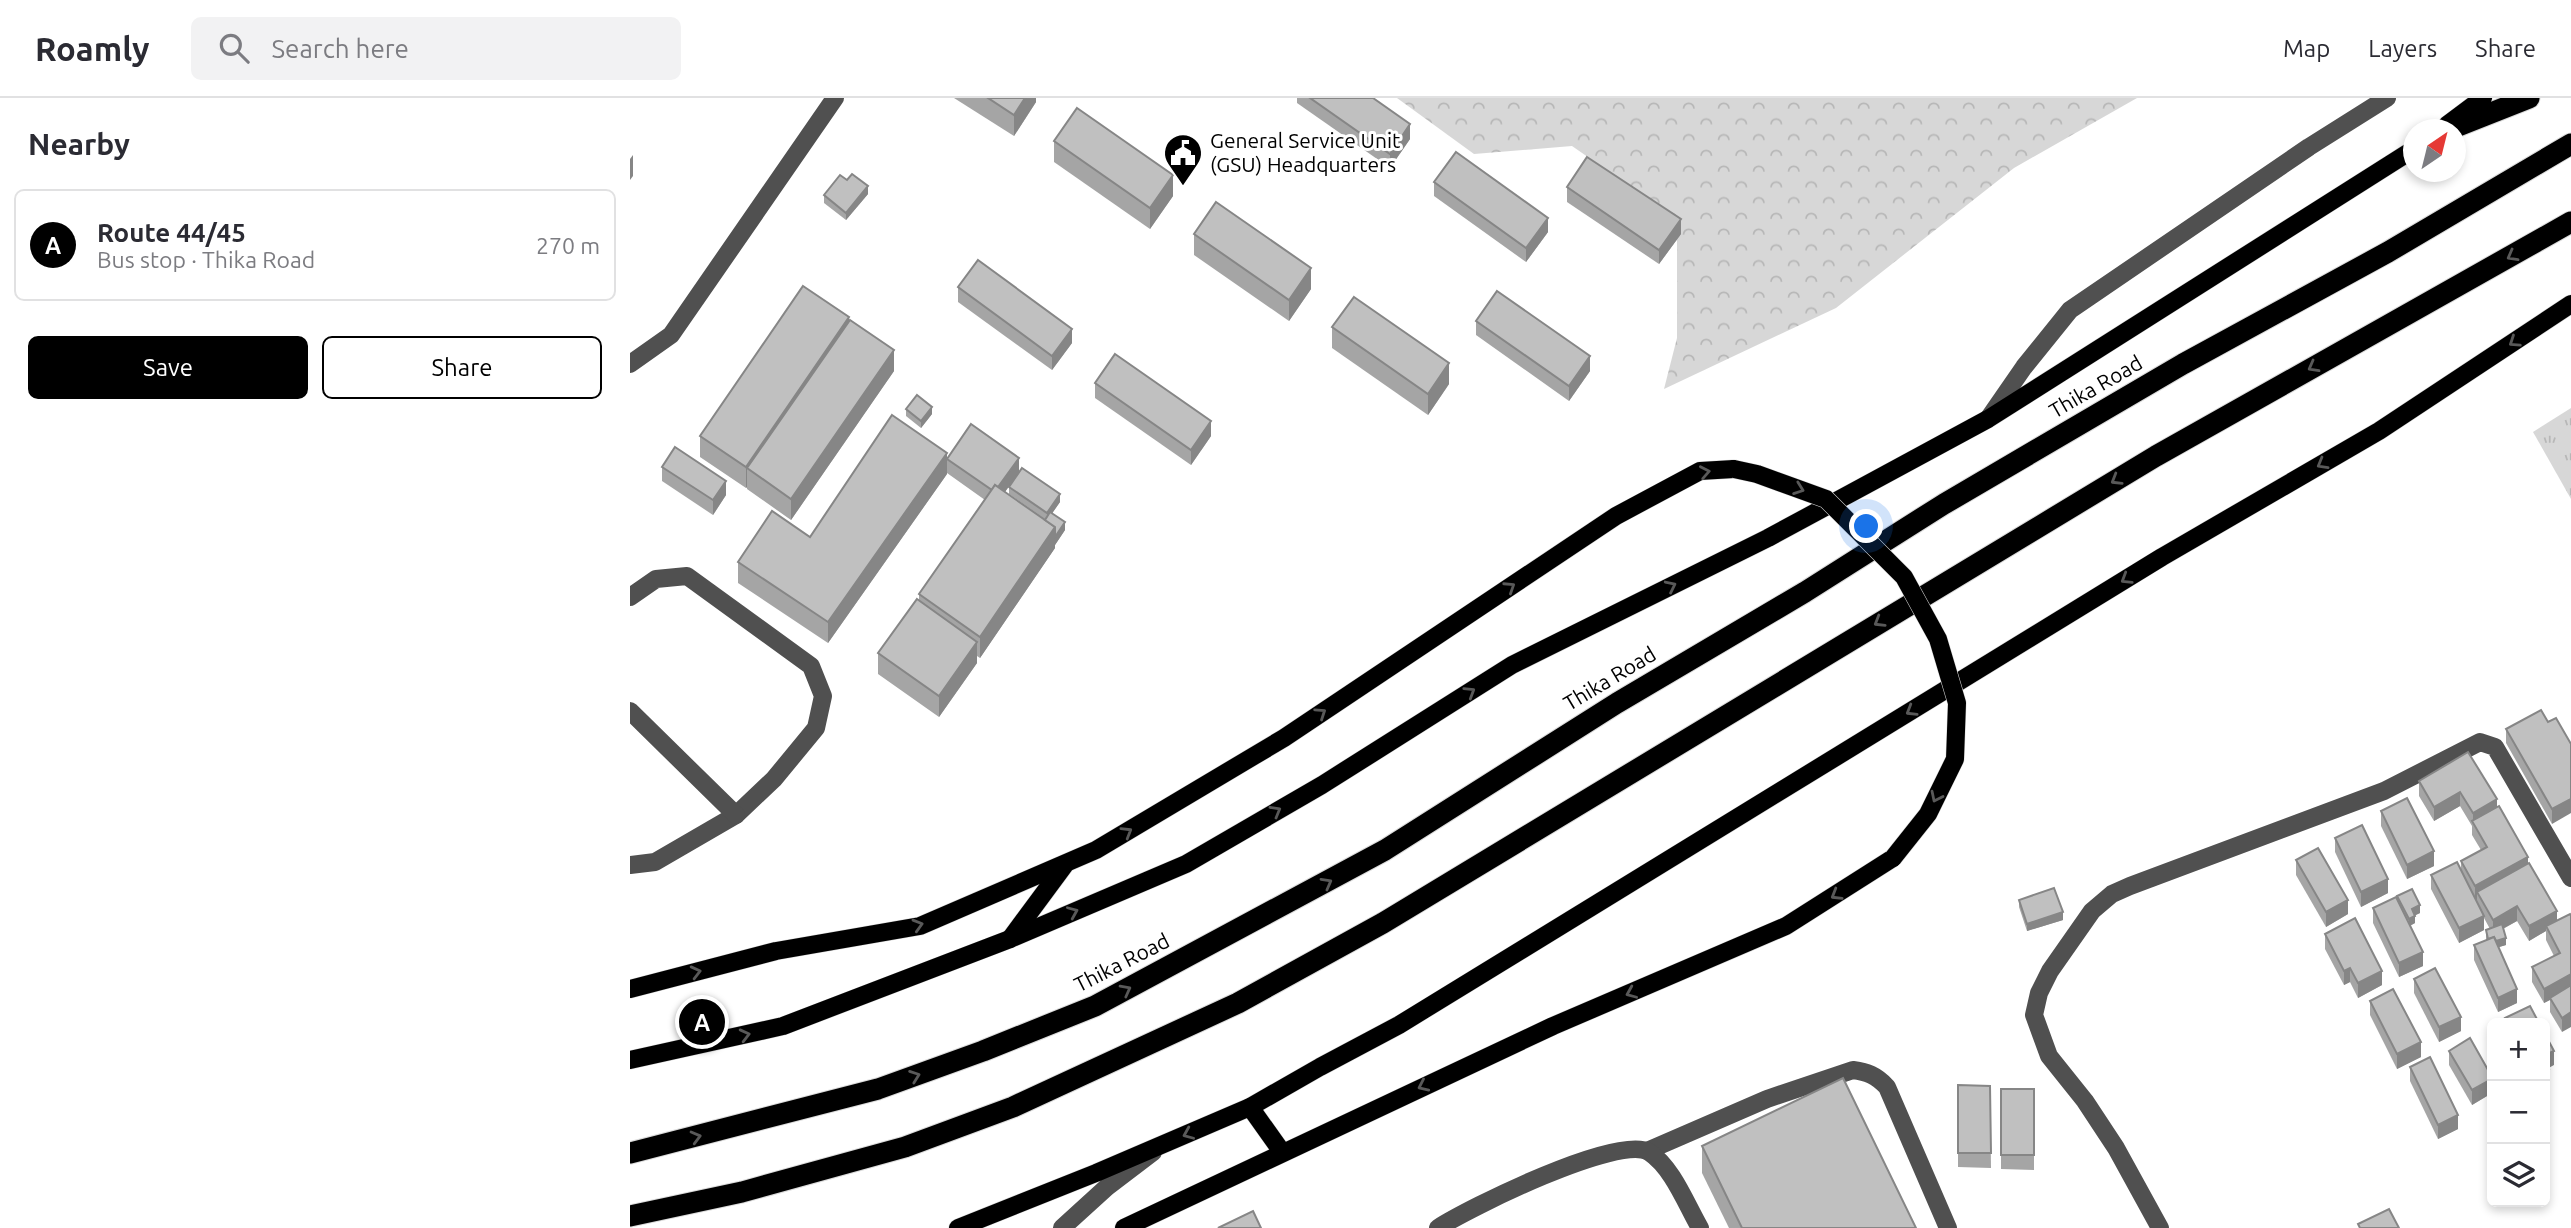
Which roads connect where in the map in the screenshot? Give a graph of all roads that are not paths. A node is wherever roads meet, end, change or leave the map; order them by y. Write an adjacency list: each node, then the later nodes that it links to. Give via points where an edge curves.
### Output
1 (835, 98): 11 (street, via 671,335)
2 (2387, 98): 12 (street, via 2070,310)
3 (2483, 98): 5 (main road)
4 (2529, 98): 6 (highway)
5 (2456, 119)
6 (2466, 123)
7 (2571, 144): 26 (highway, Thika Road, one-way to 7, via 878,1089 1096,1006 1385,850 1944,505)
8 (2403, 155): 12 (main road, Thika Road)
9 (2571, 222): 27 (highway, one-way to 27, via 2144,463 1406,909 1238,1003 1013,1107 905,1147 742,1192)
10 (2571, 304): 22 (main road, one-way to 22, via 2379,431 2162,557 1399,1025)
11 (630, 364)
12 (1988, 419): 19 (main road, Thika Road, one-way to 12, via 1186,864 1512,665 1768,538)
13 (630, 597): 15 (street, via 656,579 687,576 811,666 823,696 816,728 774,779)
14 (630, 711): 15 (street)
15 (736, 815): 17 (street, via 654,862)
16 (1066, 864): 19 (main road); 20 (main road, one-way to 16, via 776,951 920,926); 25 (main road, one-way to 25, bridge, via 1283,738 1616,516 1700,471 1734,469 1757,474 1826,499 1904,577 1938,639 1957,703 1955,759 1928,814 1893,858 1786,926 1553,1026)
17 (630, 865)
18 (2571, 878): 34 (street, via 2495,747 2480,741 2384,791 2130,886 2092,911 2050,971 2034,1015 2049,1056 2116,1148)
19 (1010, 939): 21 (main road, Thika Road, one-way to 19, via 783,1026)
20 (630, 989)
21 (630, 1060)
22 (1250, 1107): 23 (main road, one-way to 23); 25 (main road)
23 (1161, 1145): 28 (main road); 29 (street)
24 (1647, 1151): 31 (street, via 1622,1149 1579,1161); 32 (street, via 1667,1169); 33 (street, via 1767,1098 1853,1070 1864,1072 1877,1076 1886,1087)
25 (1282, 1152): 30 (main road)
26 (630, 1153)
27 (630, 1216)
28 (957, 1228)
29 (1062, 1228)
30 (1124, 1228)
31 (1438, 1228)
32 (1700, 1228)
33 (1948, 1228)
34 (2161, 1228)

